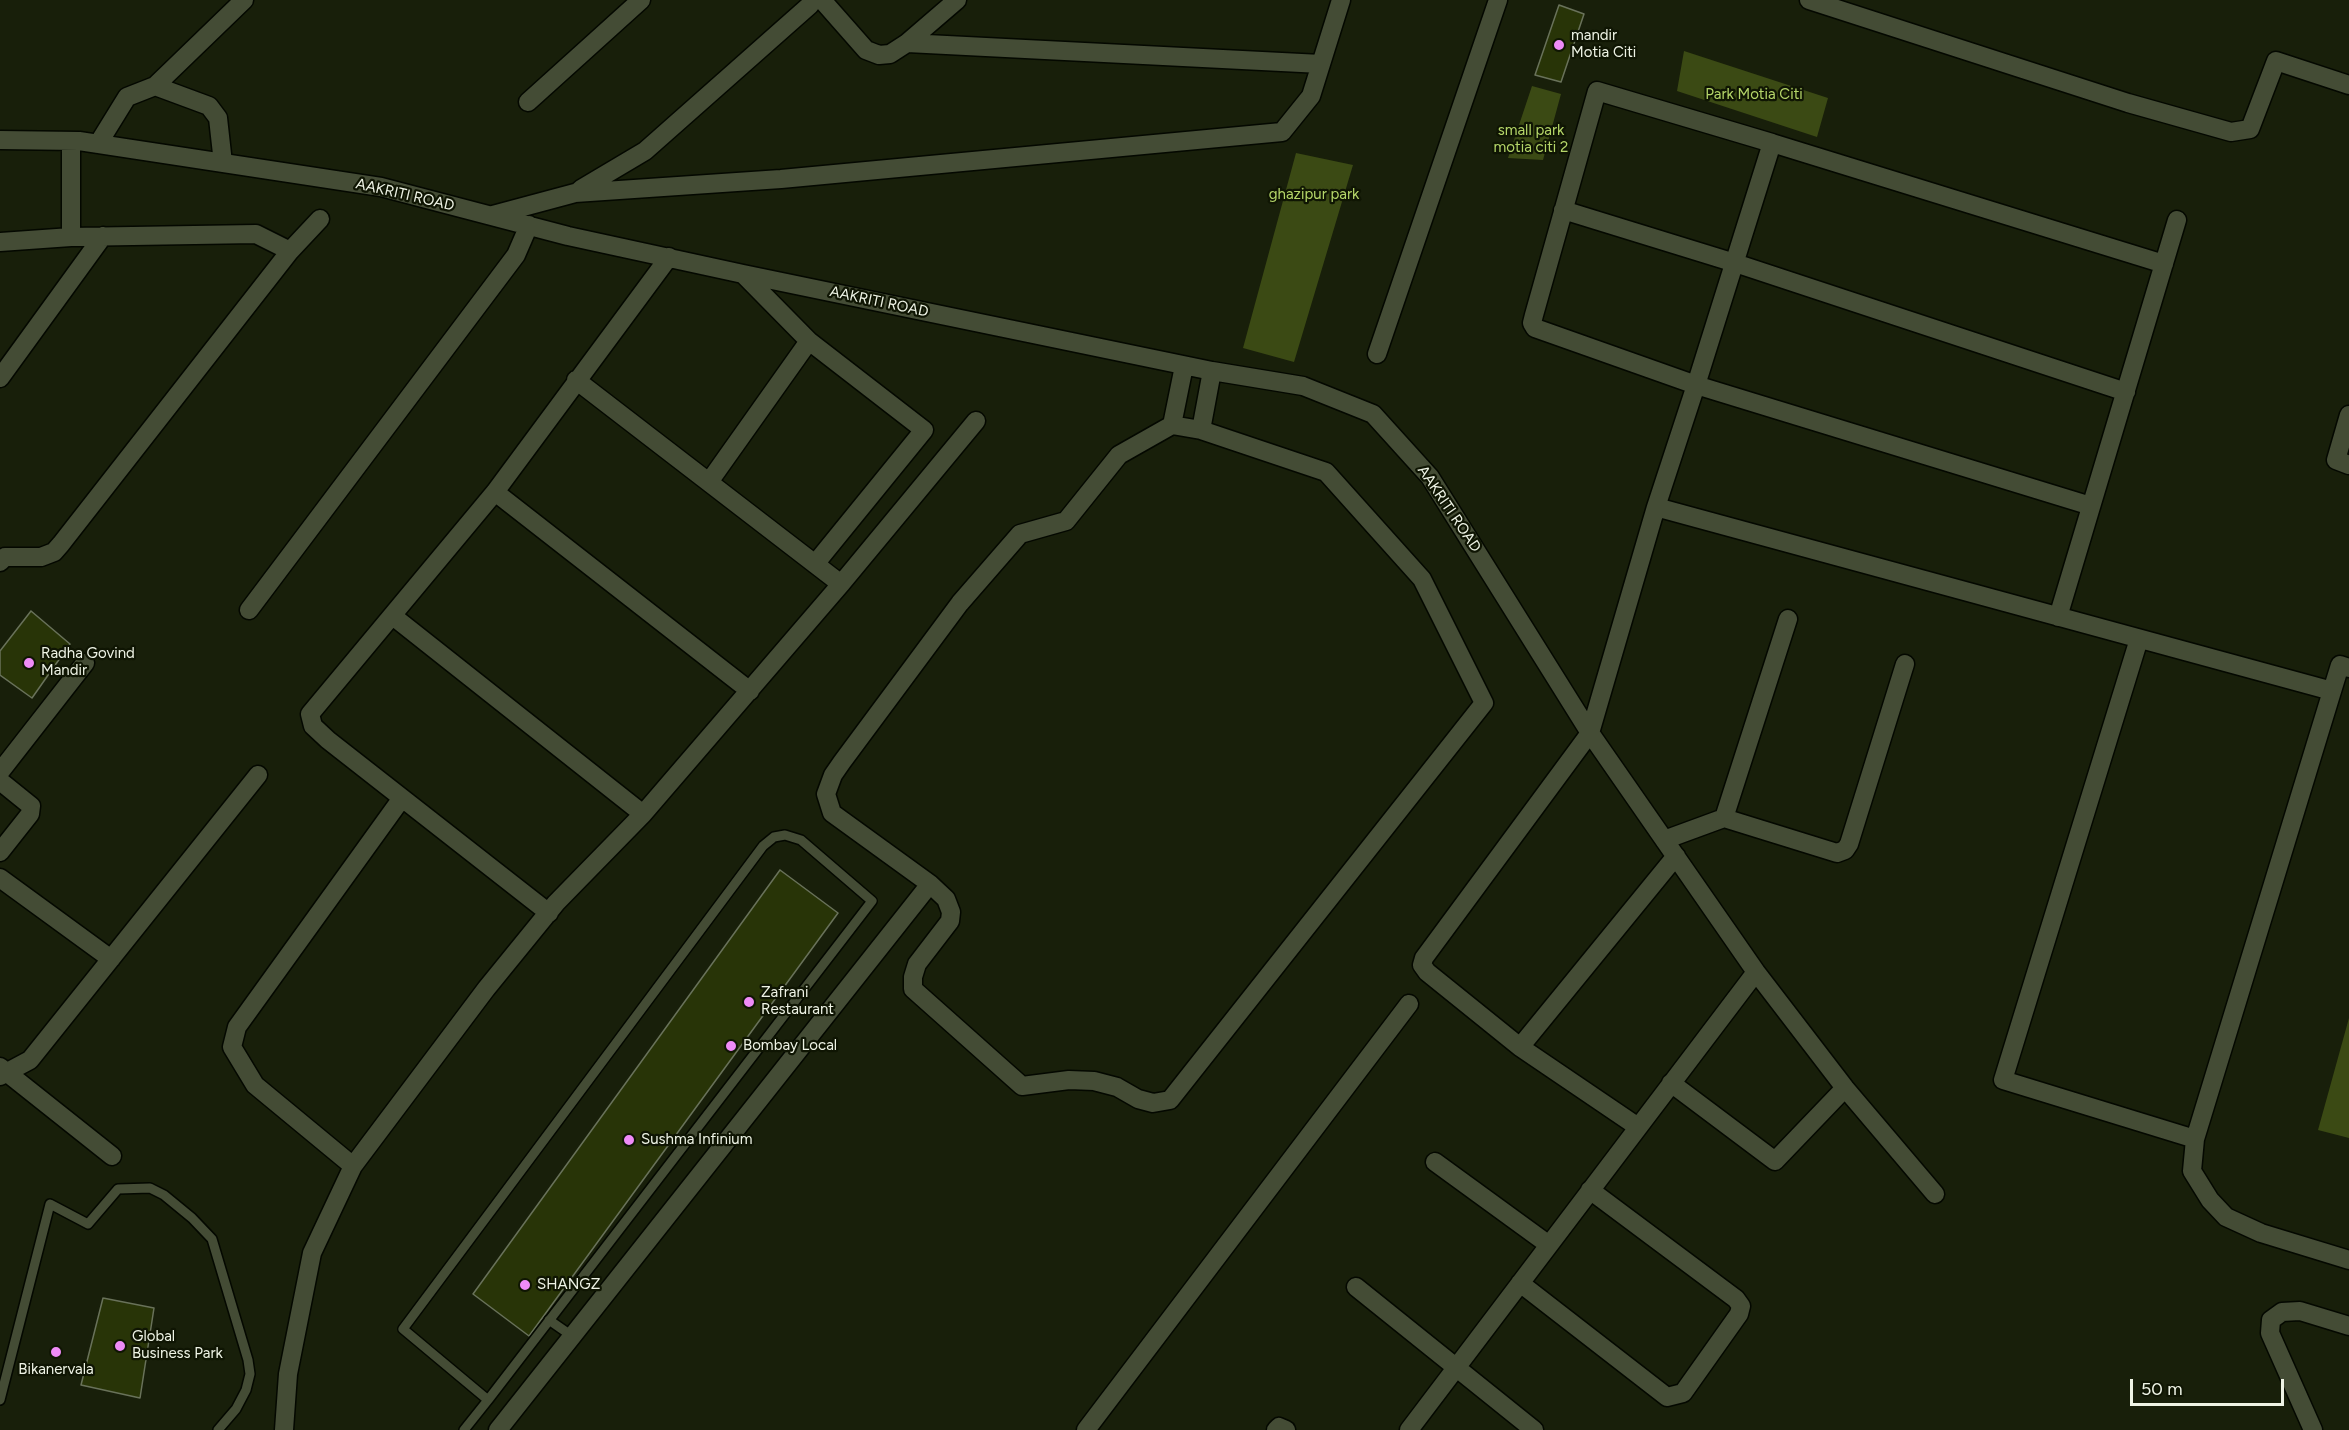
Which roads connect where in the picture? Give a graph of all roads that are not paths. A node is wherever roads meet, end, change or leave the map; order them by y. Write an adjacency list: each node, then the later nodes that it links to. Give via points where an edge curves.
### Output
1 (244, 0): 11 (street)
2 (641, 0): 12 (street)
3 (957, 0): 8 (street)
4 (1341, 0): 9 (street)
5 (1498, 0): 33 (street)
6 (1809, 0): 10 (street, via 2128,103 2231,132 2250,129 2276,61)
7 (816, 2): 8 (street, via 866,50 879,56); 18 (street, via 645,151)
8 (907, 43): 9 (street)
9 (1321, 64): 18 (street, via 1311,96 1282,132 782,179)
10 (2349, 85)
11 (155, 86): 16 (street, via 127,97); 17 (street, via 209,106 219,118)
12 (528, 102)
13 (0, 140): 14 (street, AAKRITI ROAD)
14 (71, 141): 16 (street, AAKRITI ROAD); 24 (street)
15 (1772, 143): 19 (street, via 1597,91); 29 (street); 30 (street)
16 (98, 144): 17 (street, AAKRITI ROAD)
17 (224, 163): 20 (street, AAKRITI ROAD, via 381,187)
18 (575, 192): 20 (street)
19 (1563, 210): 29 (street); 38 (street, via 1532,322 1535,328)
20 (491, 216): 23 (street, AAKRITI ROAD)
21 (320, 219): 27 (street)
22 (2177, 220): 30 (street)
23 (529, 225): 28 (street, AAKRITI ROAD); 52 (street, via 516,255)
24 (75, 237): 25 (street); 26 (street)
25 (103, 237): 27 (street, via 256,234); 36 (street)
26 (1, 242)
27 (290, 251): 49 (street, via 54,552 41,557)
28 (669, 257): 31 (street, AAKRITI ROAD); 37 (street)
29 (1735, 263): 38 (street); 39 (street)
30 (2164, 264): 39 (street)
31 (743, 274): 32 (street); 34 (street, AAKRITI ROAD)
32 (809, 341): 45 (street); 50 (street, via 924,430)
33 (1377, 354)
34 (1184, 366): 35 (street, AAKRITI ROAD); 42 (street)
35 (1212, 371): 43 (street); 62 (street, AAKRITI ROAD, via 1303,386 1373,414 1430,477)
36 (0, 378)
37 (576, 380): 45 (street); 46 (street)
38 (1696, 385): 47 (street); 48 (street)
39 (2126, 392): 47 (street)
40 (2349, 415): 44 (street, via 2336,460)
41 (976, 421): 51 (street)
42 (1172, 425): 43 (street); 73 (street, via 1119,455 1066,521 1020,534 960,603 833,775 826,794 832,813)
43 (1201, 430): 73 (street, via 1326,472 1422,579 1484,703 1170,1100 1153,1103 1094,1081 1023,1086 914,989 917,964 950,921 946,899)
44 (2349, 465)
45 (709, 482): 50 (street)
46 (495, 492): 53 (street); 60 (street)
47 (2091, 506): 54 (street)
48 (1656, 507): 54 (street); 62 (street)
49 (2, 557)
50 (814, 564): 51 (street)
51 (841, 584): 60 (street)
52 (249, 610)
53 (394, 617): 66 (street, via 310,714 313,726 328,740); 67 (street)
54 (2058, 617): 56 (street)
55 (1788, 618): 68 (street)
56 (2139, 639): 61 (street); 83 (street, via 2003,1080)
57 (85, 663): 63 (street)
58 (1905, 664): 68 (street, via 1845,850 1837,853)
59 (2349, 668): 61 (street, via 2340,665)
60 (750, 691): 67 (street)
61 (2332, 691): 83 (street)
62 (1590, 734): 69 (street, AAKRITI ROAD); 78 (street, via 1422,965)
63 (0, 772)
64 (258, 775): 75 (street)
65 (0, 781): 70 (street, via 29,803 31,810)
66 (402, 798): 74 (street); 86 (street, via 237,1027 232,1047 255,1085)
67 (643, 814): 74 (street)
68 (1724, 818): 69 (street)
69 (1664, 840): 71 (street, AAKRITI ROAD)
70 (0, 852)
71 (1676, 856): 76 (street, AAKRITI ROAD); 78 (street)
72 (0, 878): 75 (street)
73 (930, 884): 95 (street)
74 (549, 913): 86 (street, via 486,989)
75 (111, 959): 79 (street, via 30,1060)
76 (1756, 972): 80 (street); 81 (street, AAKRITI ROAD)
77 (1409, 1004): 103 (street)
78 (1520, 1047): 82 (street)
79 (2, 1072): 84 (street)
80 (1671, 1083): 81 (street, via 1775,1161); 82 (street)
81 (1845, 1088): 88 (street, AAKRITI ROAD)
82 (1638, 1127): 87 (street)
83 (2195, 1139): 90 (street, via 2193,1171 2210,1200 2226,1217 2261,1233)
84 (111, 1156)
85 (1435, 1162): 89 (street)
86 (353, 1166): 100 (street, via 312,1253 288,1374)
87 (1590, 1190): 89 (street); 91 (street, via 1741,1306 1683,1393 1667,1397)
88 (1935, 1194)
89 (1549, 1245): 91 (street)
90 (2349, 1260)
91 (1520, 1283): 96 (street)
92 (1356, 1287): 96 (street)
93 (549, 1320): 95 (lane); 98 (lane); 98 (lane, via 872,901 801,840 785,835 774,837 763,846 403,1329)
94 (2349, 1326): 108 (street, via 2300,1311 2282,1312 2271,1320 2270,1333)
95 (572, 1336): 102 (street)
96 (1456, 1367): 106 (street); 107 (street)
97 (0, 1400): 99 (lane, via 50,1204 88,1224 118,1189 150,1188 192,1218 212,1239 238,1325 250,1374 237,1409)
98 (488, 1400): 101 (lane)
99 (218, 1430)
100 (284, 1430)
101 (464, 1430)
102 (498, 1430)
103 (1086, 1430)
104 (1276, 1430): 105 (street)
105 (1286, 1430)
106 (1409, 1430)
107 (1534, 1430)
108 (2313, 1430)

